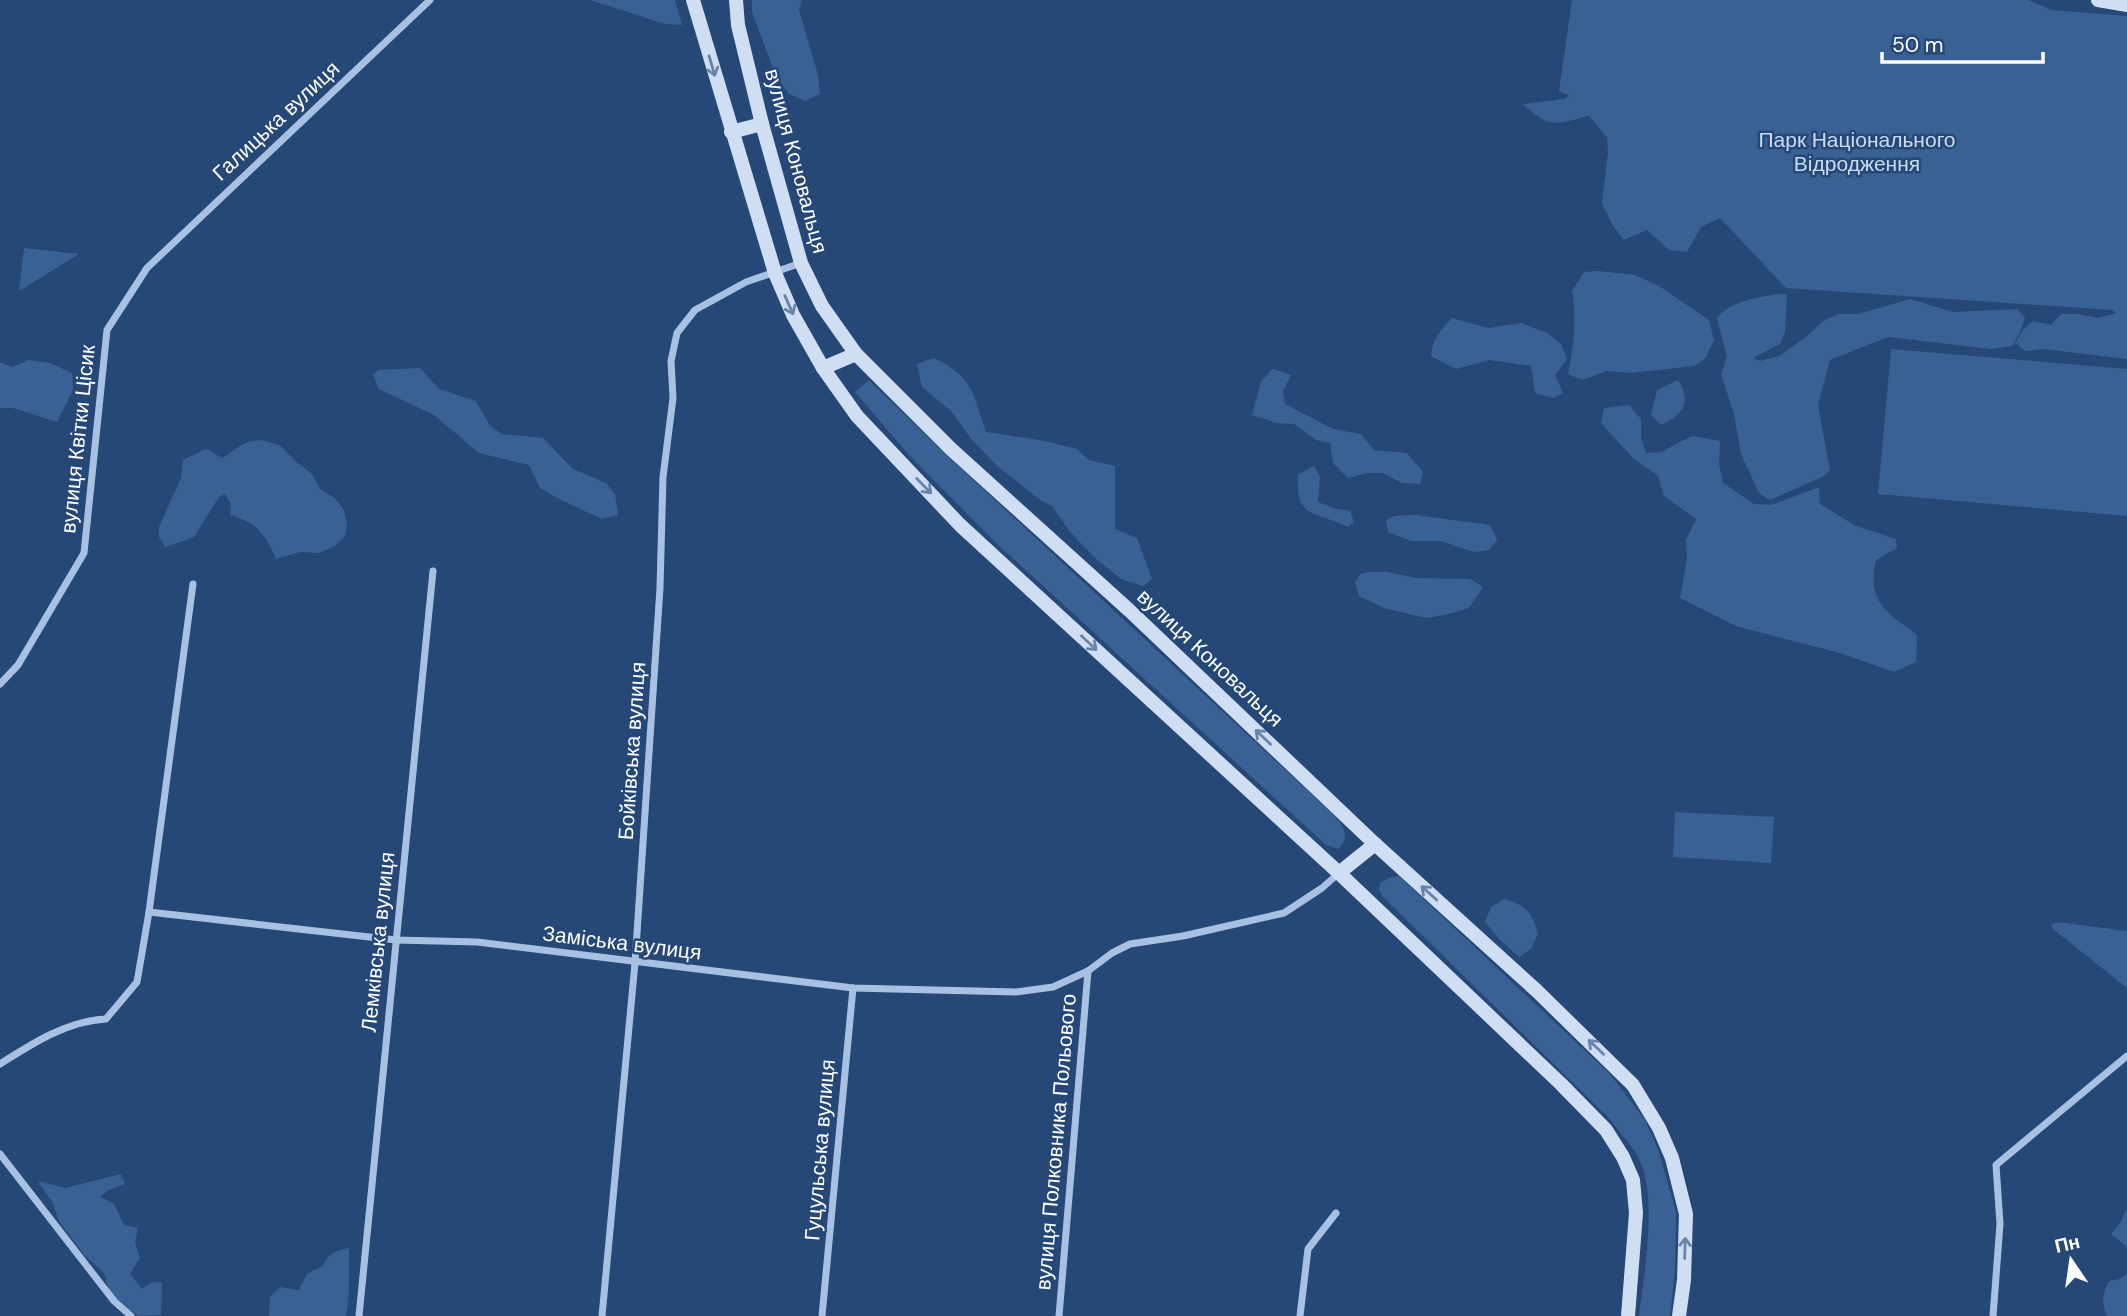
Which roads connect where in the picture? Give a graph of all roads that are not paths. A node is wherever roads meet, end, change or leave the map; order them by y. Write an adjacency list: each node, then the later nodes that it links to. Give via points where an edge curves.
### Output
1 (430, 0): 9 (street, Галицька вулиця)
2 (693, 0): 7 (main road, one-way to 7)
3 (736, 0): 6 (main road, вулиця Коновальця)
4 (2098, 0): 5 (main road)
5 (2127, 5)
6 (762, 124): 7 (main road); 8 (main road, вулиця Коновальця)
7 (731, 132): 10 (main road)
8 (801, 263): 10 (street, Бойківська вулиця); 11 (main road, вулиця Коновальця, via 822,306)
9 (147, 268): 15 (street, вулиця Квітки Цісик, via 107,330 84,553 18,665)
10 (775, 273): 12 (main road, one-way to 12); 20 (street, Бойківська вулиця, via 737,286 695,310 677,333 671,361 673,398 663,477)
11 (856, 354): 12 (main road); 16 (main road, вулиця Коновальця, one-way to 11, via 951,449)
12 (823, 368): 17 (main road, one-way to 17, via 857,416 960,525)
13 (433, 571): 19 (street, Лемківська вулиця)
14 (193, 584): 18 (street)
15 (0, 684)
16 (1375, 844): 17 (main road); 34 (main road, вулиця Коновальця, one-way to 16, via 1686,1213 1672,1158 1633,1085)
17 (1339, 873): 21 (street, Заміська вулиця, via 1283,913 1130,944); 33 (main road, via 1606,1130 1633,1180 1636,1213)
18 (149, 912): 19 (street, Заміська вулиця); 24 (street, via 137,982 106,1019 62,1029)
19 (396, 940): 20 (street, Заміська вулиця, via 477,942); 28 (street, Лемківська вулиця)
20 (635, 963): 22 (street, Заміська вулиця); 29 (street, Бойківська вулиця)
21 (1088, 971): 22 (street, Заміська вулиця, via 1053,987 1016,992); 31 (street, вулиця Полковника Польового)
22 (853, 988): 30 (street, Гуцульська вулиця)
23 (2127, 1056): 35 (street, via 1996,1165 2000,1224)
24 (0, 1064)
25 (0, 1154): 27 (street, via 114,1301)
26 (1336, 1213): 32 (street, via 1308,1249)
27 (131, 1316)
28 (359, 1316)
29 (603, 1316)
30 (822, 1316)
31 (1059, 1316)
32 (1300, 1316)
33 (1628, 1316)
34 (1679, 1316)
35 (1993, 1316)

